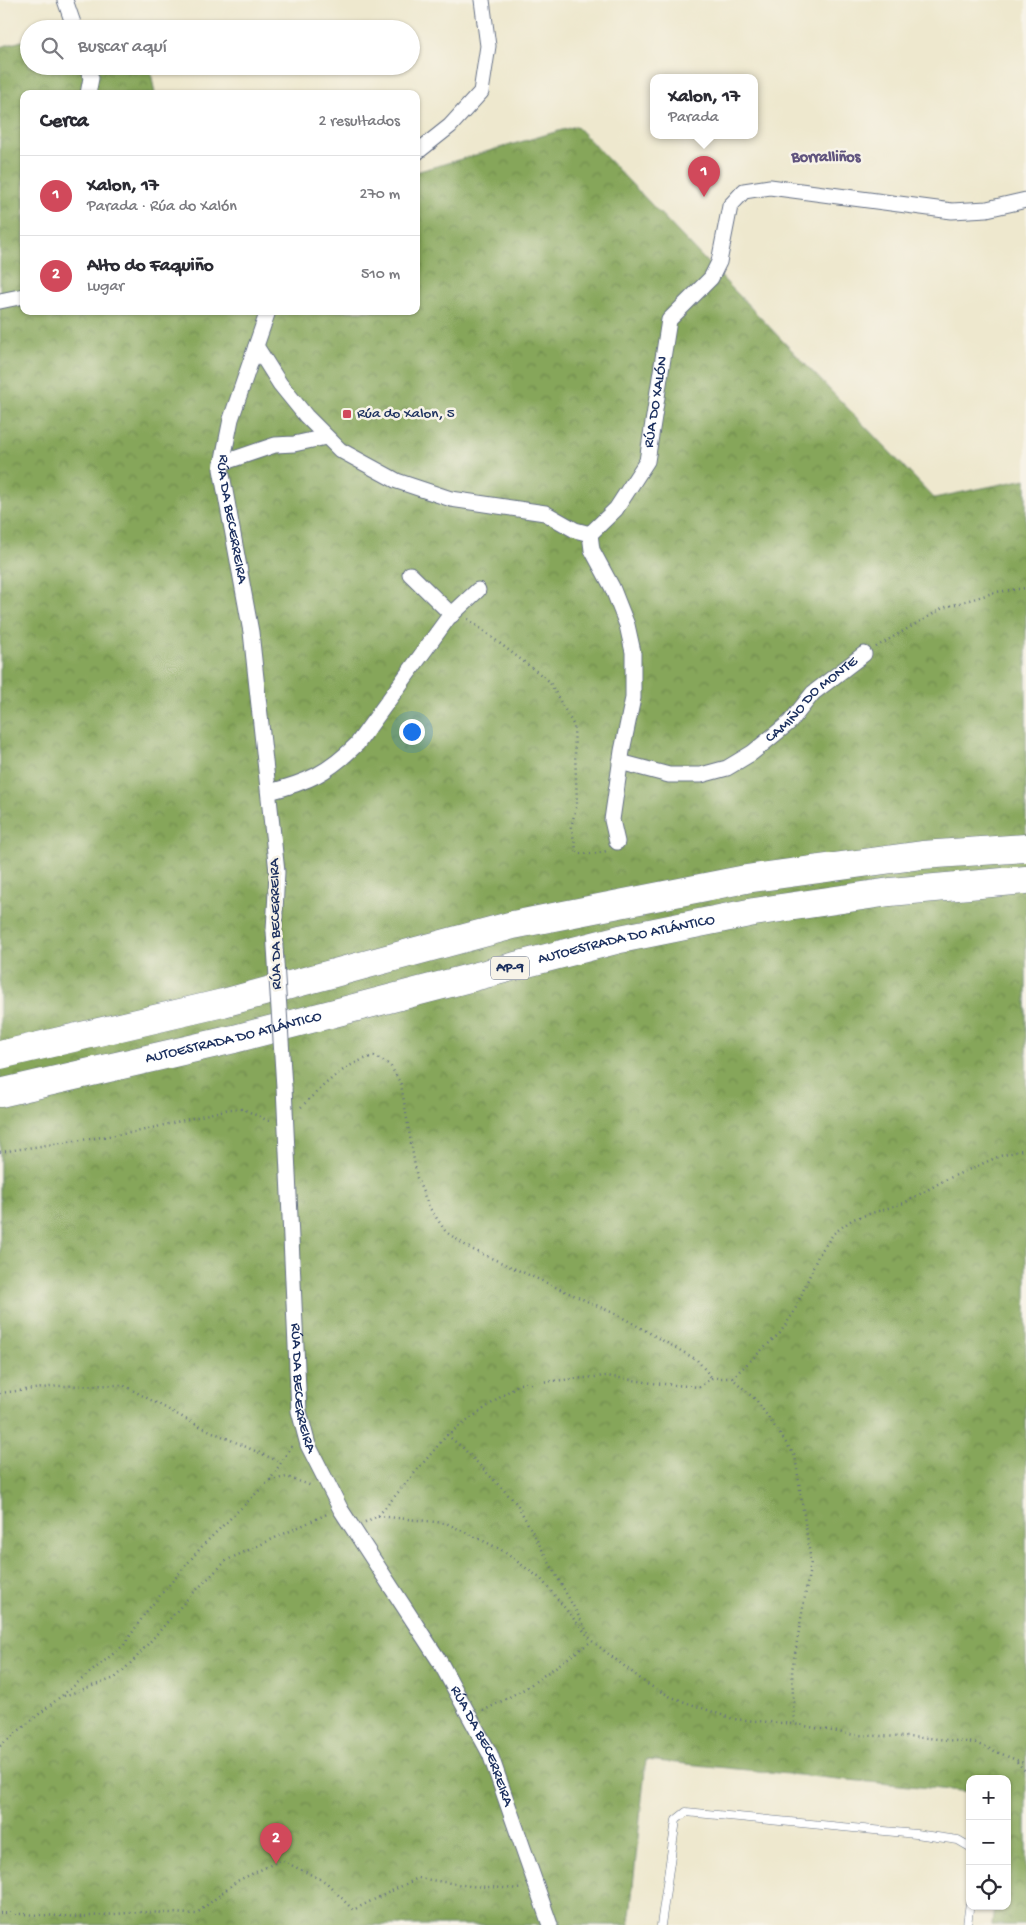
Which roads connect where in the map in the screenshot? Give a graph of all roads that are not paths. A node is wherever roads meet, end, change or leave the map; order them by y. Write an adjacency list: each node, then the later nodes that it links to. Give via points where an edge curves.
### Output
1 (65, 0): 3 (street)
2 (482, 0): 6 (street, via 488,46 481,92 450,126)
3 (72, 20)
4 (90, 75): 5 (street)
5 (89, 90)
6 (420, 150)
7 (1026, 200): 14 (street, RÚA DO XALÓN, via 987,209 952,211 770,187 744,191 730,206 719,262 711,278 669,320 647,460 616,509)
8 (20, 297): 9 (street)
9 (0, 301)
10 (267, 315): 11 (street, RÚA DA BECERREIRA)
11 (256, 346): 12 (street, via 280,384); 13 (street, RÚA DA BECERREIRA, via 231,419)
12 (326, 437): 13 (street, via 276,445); 14 (street, via 340,450 397,481 451,499 545,513 575,530)
13 (222, 464): 20 (street, RÚA DA BECERREIRA, via 251,632)
14 (590, 534): 19 (street, via 592,550 627,625 633,652 633,698)
15 (410, 574): 17 (street)
16 (478, 590): 17 (street)
17 (454, 613): 20 (street, via 357,744 339,762 303,783)
18 (864, 654): 19 (street, CAMIÑO DO MONTE, via 813,694 790,722 752,753 727,768 701,775 669,775)
19 (620, 762): 21 (street, via 612,820)
20 (269, 792): 28 (street, RÚA DA BECERREIRA, bridge, via 277,872 274,931 299,1411 308,1445 341,1510 440,1662 490,1754)
21 (617, 842)
22 (1026, 848): 24 (highway, via 922,855 746,879 513,925 214,1005)
23 (1026, 880): 25 (highway, AUTOESTRADA DO ATLÁNTICO / AP-9, via 880,893 754,912 620,939 234,1039)
24 (0, 1055)
25 (0, 1093)
26 (966, 1845): 29 (lane, via 958,1840 916,1834 686,1812 676,1820)
27 (969, 1910): 30 (lane)
28 (550, 1925)
29 (661, 1925)
30 (967, 1925)

